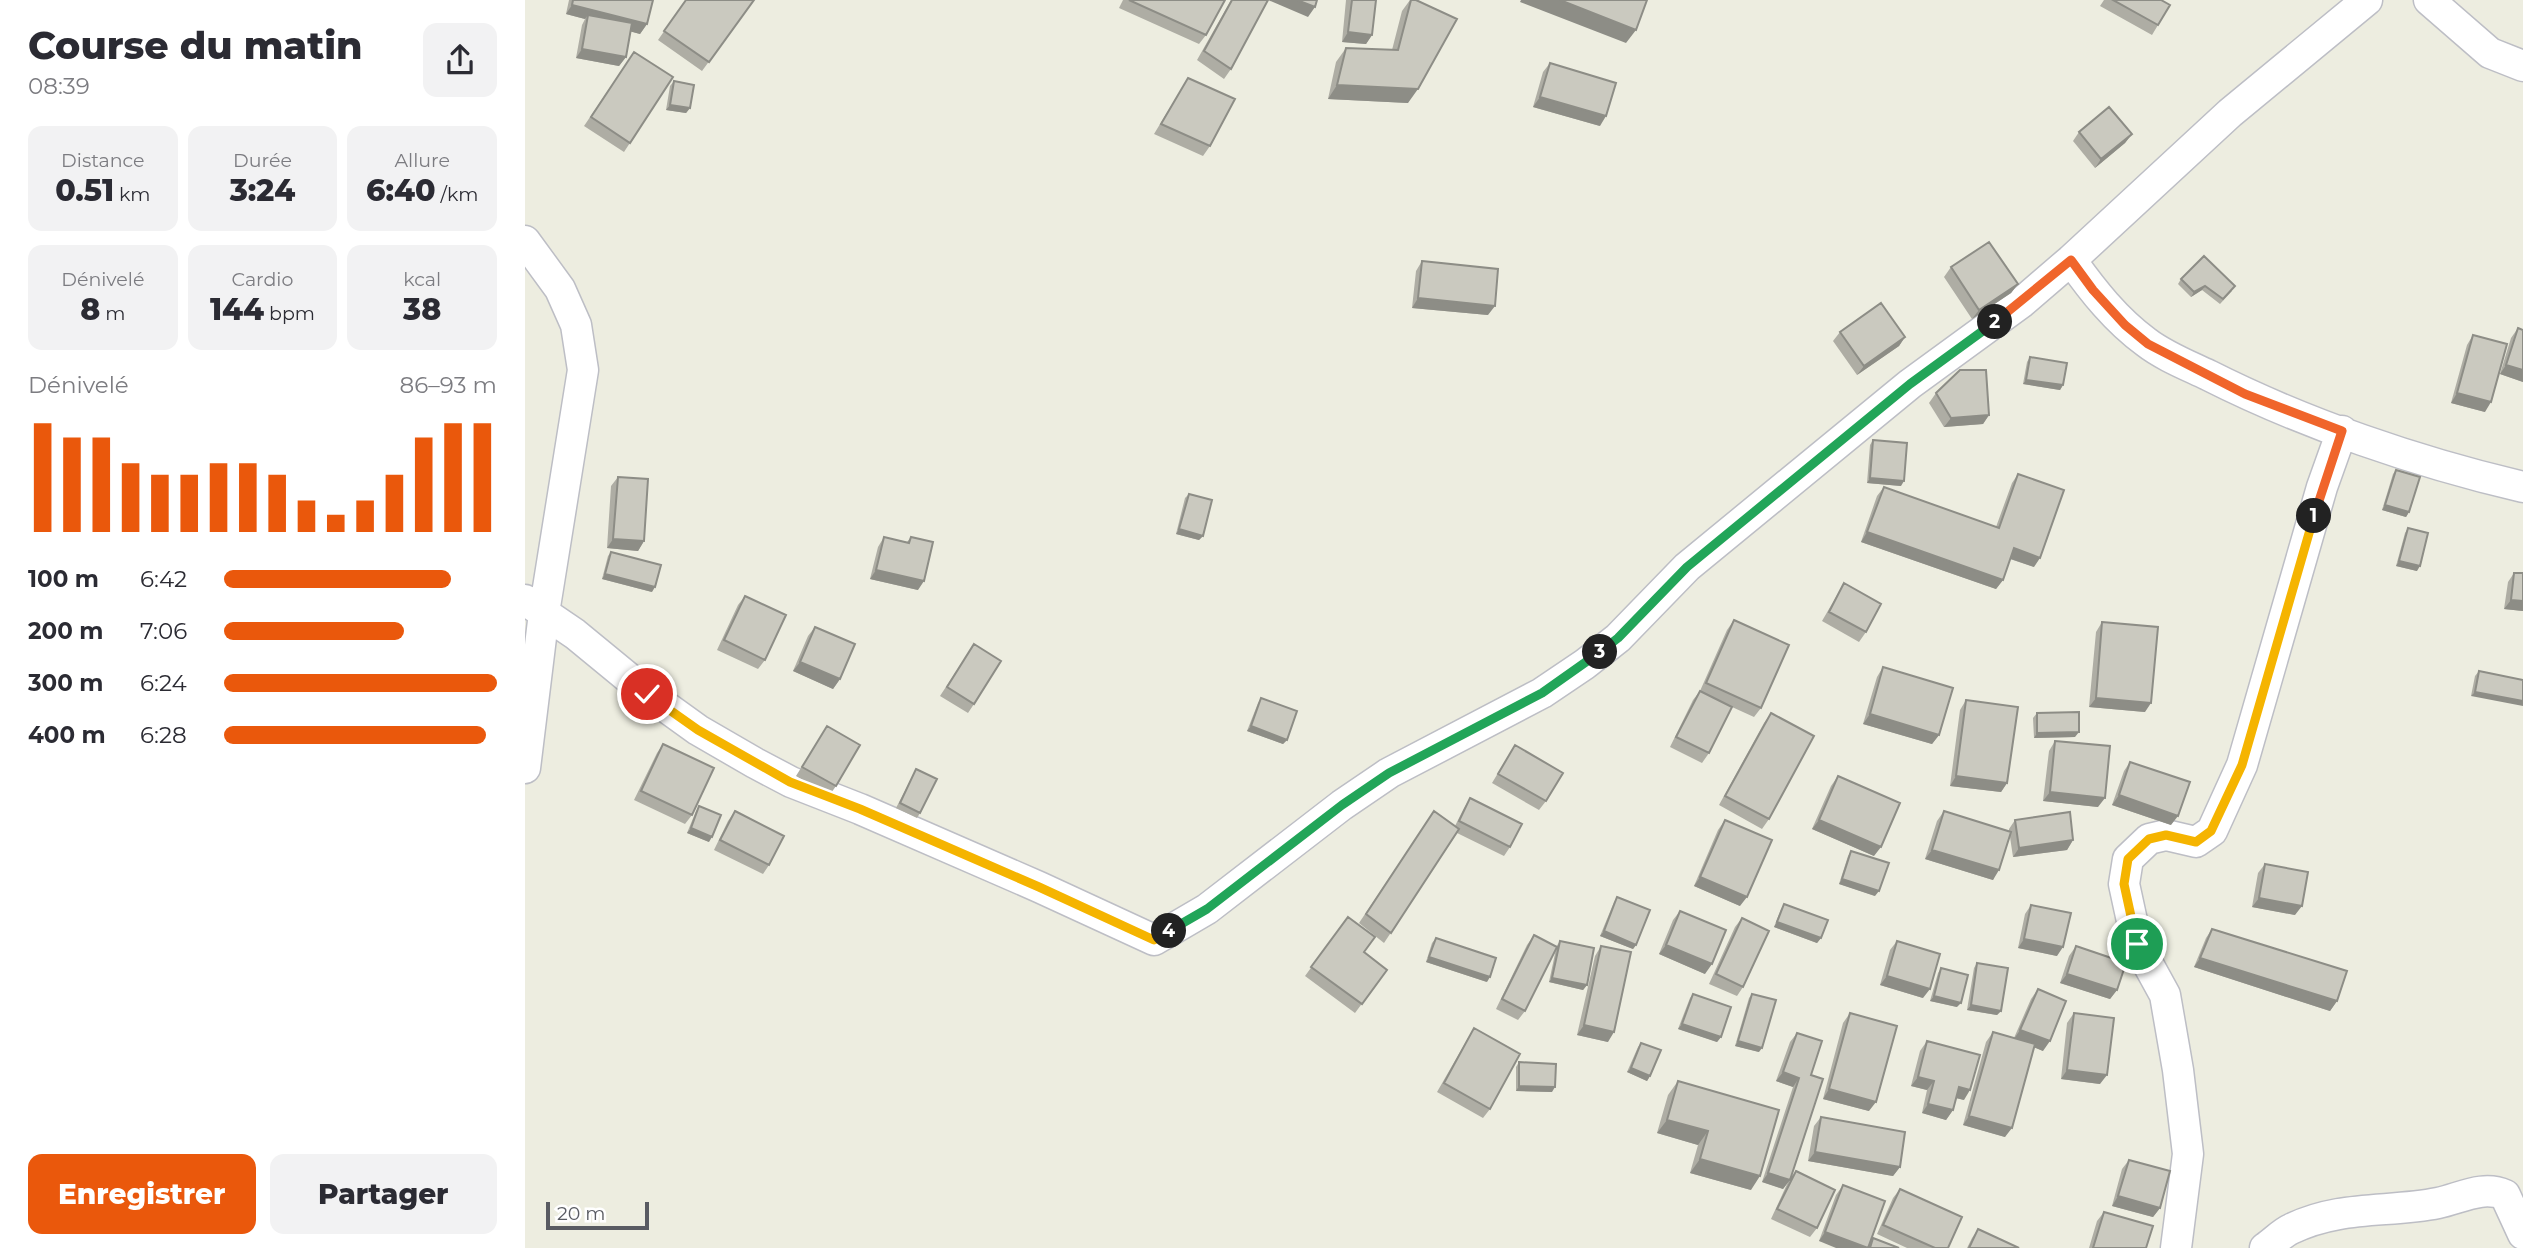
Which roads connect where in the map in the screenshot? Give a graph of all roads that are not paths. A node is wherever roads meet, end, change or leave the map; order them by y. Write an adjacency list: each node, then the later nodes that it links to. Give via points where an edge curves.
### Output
1 (2367, 0): 5 (street, via 2221,122)
2 (2430, 0): 3 (street, via 2490,53)
3 (2523, 66)
4 (525, 241): 8 (street, via 560,289 576,325 583,370)
5 (2071, 260): 6 (street, via 2125,325 2148,344 2245,394); 8 (street, via 2021,303 1900,391 1687,567 1618,638 1585,664 1542,693 1389,773 1207,909 1154,940 790,782 698,730)
6 (2342, 431): 7 (street); 11 (street, via 2242,765 2211,831 2196,842 2166,835 2149,839 2128,859 2124,884 2137,944 2165,995 2178,1070 2187,1154)
7 (2523, 487)
8 (535, 607): 9 (street)
9 (525, 768)
10 (2523, 1234): 12 (street, via 2505,1195 2485,1190 2437,1203 2353,1210 2318,1218 2289,1230)
11 (2176, 1248)
12 (2265, 1248)

